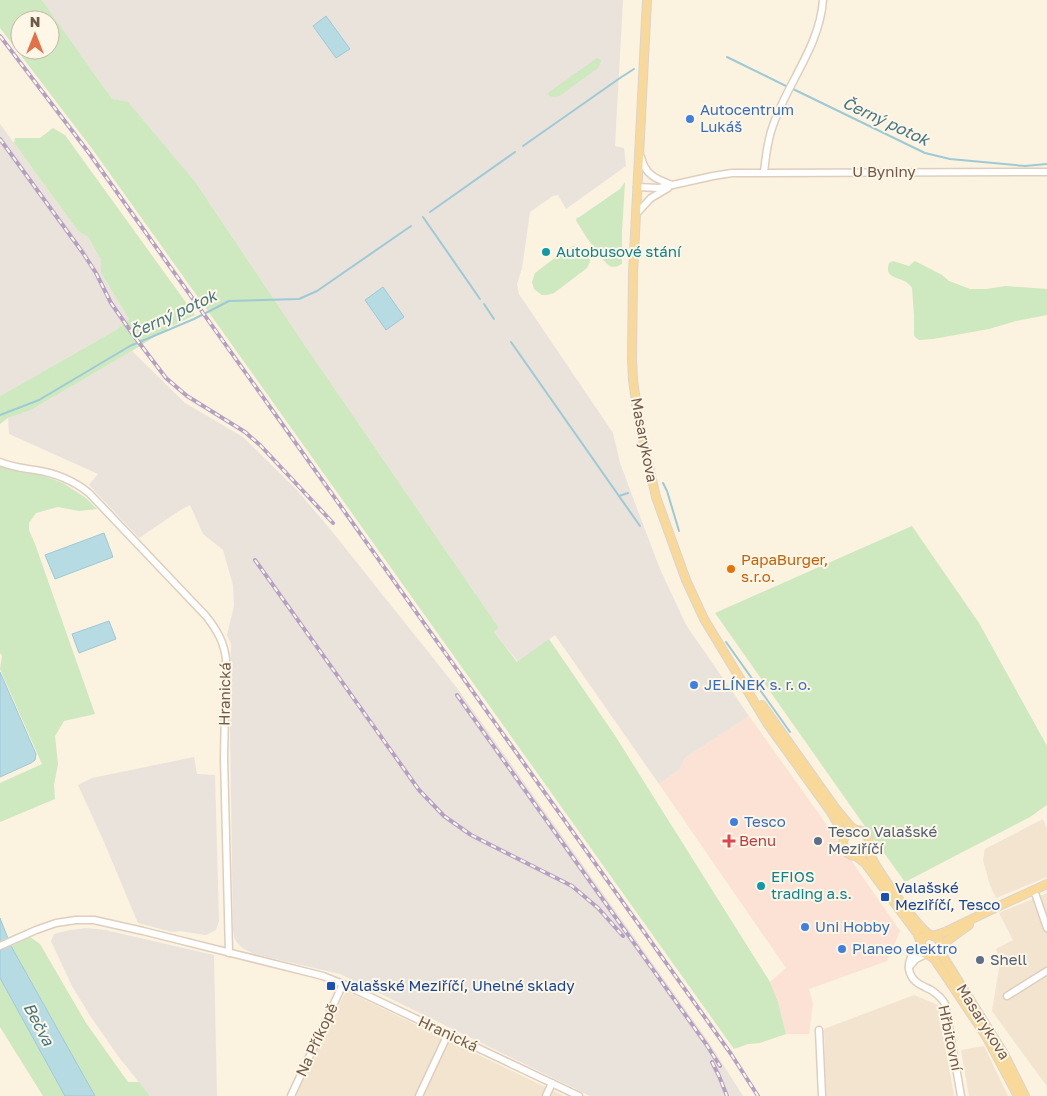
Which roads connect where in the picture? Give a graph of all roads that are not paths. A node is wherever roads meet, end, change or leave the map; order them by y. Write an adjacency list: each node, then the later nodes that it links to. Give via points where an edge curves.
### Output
1 (647, 0): 3 (main road, Masarykova)
2 (823, 0): 4 (street, via 815,37 769,136)
3 (640, 151): 6 (street, via 647,172); 7 (main road, Masarykova)
4 (764, 172): 5 (street, U Byniny); 6 (street, U Byniny, via 732,173)
5 (1047, 172)
6 (673, 185): 7 (street); 8 (street, via 651,198)
7 (637, 187): 8 (main road, Masarykova)
8 (636, 214): 10 (main road, Masarykova, via 632,359 643,445 656,497 686,580 704,619)
9 (0, 462): 23 (street, Hranická, via 56,475 89,493 206,616 220,637 226,659 224,758)
10 (738, 673): 11 (main road, Masarykova, via 836,809); 12 (main road, Masarykova, via 767,723 831,812)
11 (856, 830): 12 (main road); 13 (main road, Masarykova, via 867,836)
12 (844, 838): 14 (main road, Masarykova, via 845,850)
13 (868, 848): 14 (main road); 19 (main road, Masarykova, via 879,870 918,924)
14 (856, 856): 20 (main road, Masarykova, via 865,863 917,933)
15 (1047, 884): 16 (main road)
16 (1034, 890): 17 (main road); 18 (street)
17 (982, 915): 19 (main road); 22 (main road)
18 (1047, 928)
19 (932, 935): 20 (main road, via 925,936); 22 (main road, via 938,940)
20 (920, 944): 24 (main road); 25 (street, via 911,956)
21 (0, 946): 23 (street, Hranická, via 62,922 94,920)
22 (939, 948): 24 (main road, via 935,954); 32 (main road, Masarykova, via 996,1040)
23 (229, 953): 27 (street, Hranická)
24 (928, 955): 25 (street, via 916,959); 32 (main road, Masarykova, via 935,960 986,1036)
25 (909, 967): 38 (street, Hřbitovní, via 914,980 935,993 945,1004)
26 (1047, 971): 28 (street)
27 (343, 984): 30 (street, Hranická); 33 (street, Na Příkopě)
28 (1007, 996)
29 (819, 1030): 37 (street)
30 (448, 1034): 31 (street, Hranická); 34 (street)
31 (552, 1083): 35 (street); 36 (street, Hranická)
32 (1020, 1093)
33 (291, 1096)
34 (419, 1096)
35 (546, 1096)
36 (579, 1096)
37 (822, 1096)
38 (961, 1096)

